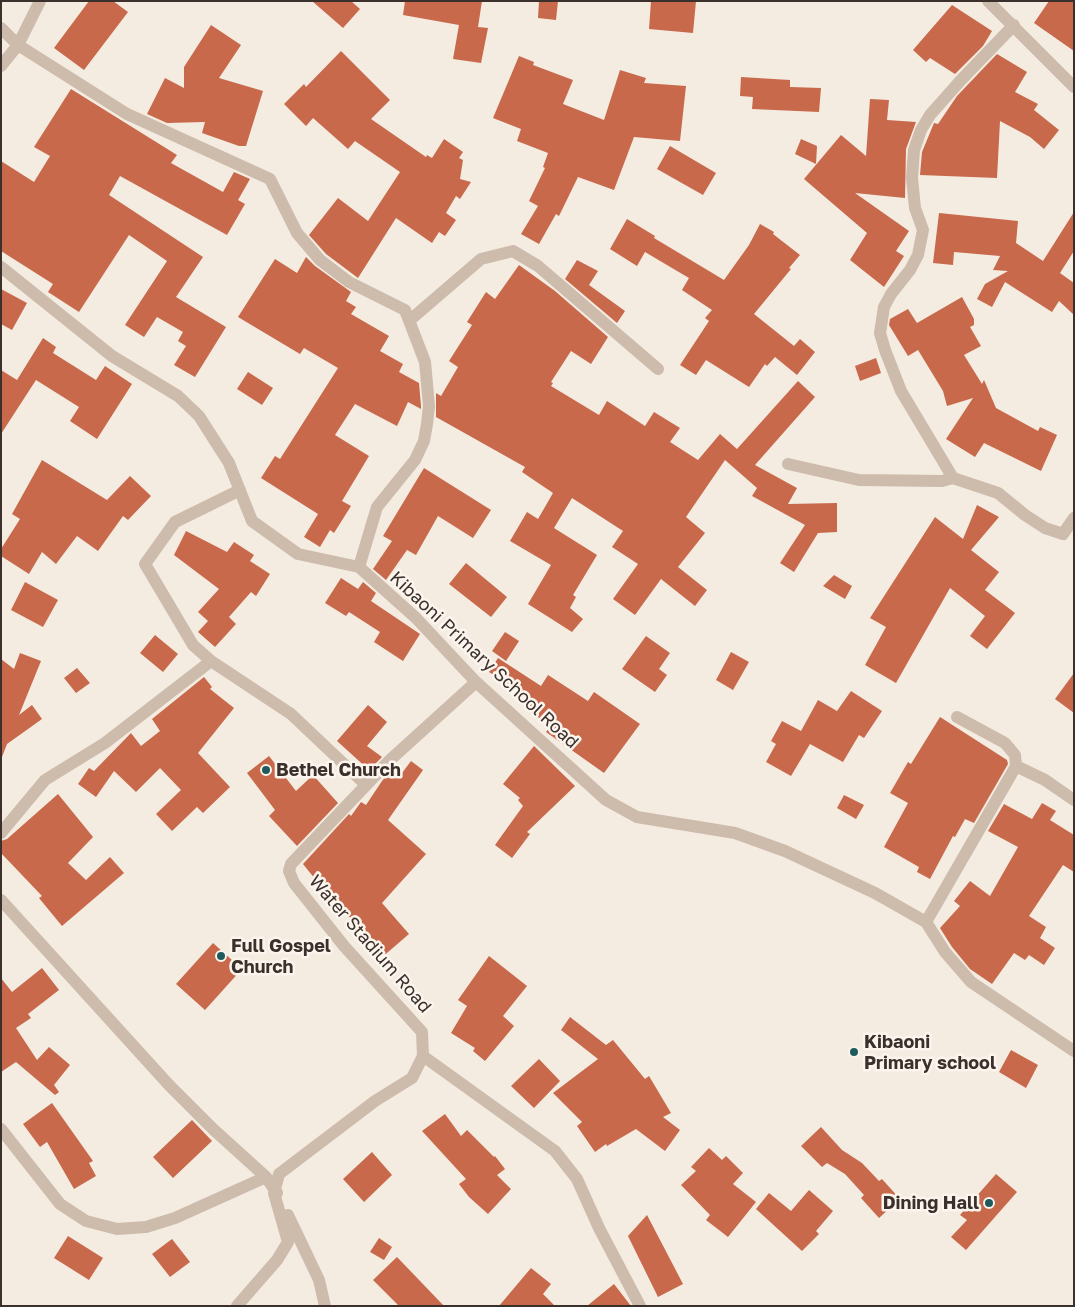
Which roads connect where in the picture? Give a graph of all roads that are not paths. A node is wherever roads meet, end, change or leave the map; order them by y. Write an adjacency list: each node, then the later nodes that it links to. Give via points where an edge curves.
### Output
1 (40, 1): 5 (street)
2 (988, 1): 3 (street)
3 (1014, 25): 7 (street); 12 (street, via 961,80 921,130 914,150 912,178 915,208 923,230 918,255 884,307 880,333 902,391)
4 (1, 28): 5 (street)
5 (18, 45): 6 (street); 9 (street, via 127,114 270,179 306,246 349,282 405,310)
6 (1, 66)
7 (1074, 87)
8 (1, 267): 13 (street, Kibaoni Primary School Road, via 112,356 178,396 199,416 229,463)
9 (410, 320): 10 (street, via 481,258 512,251 538,266); 15 (street, via 425,362 427,378 429,406 424,441 415,460 378,507)
10 (658, 369)
11 (788, 464): 12 (street, via 859,480 942,481)
12 (954, 478): 14 (street, via 998,493 1045,528 1063,534)
13 (240, 490): 15 (street, Kibaoni Primary School Road, via 252,521 298,554); 16 (street, via 175,522 145,564 180,627 193,645)
14 (1074, 518)
15 (359, 567): 17 (street, Kibaoni Primary School Road, via 416,618)
16 (211, 661): 20 (street, via 291,714); 22 (street, via 105,743 44,780)
17 (476, 682): 20 (street, Water Stadium Road); 24 (street, Kibaoni Primary School Road, via 606,800 637,817 735,833 785,851 875,893)
18 (957, 717): 19 (street, via 1005,743 1014,755)
19 (1016, 766): 21 (street, via 1045,780); 24 (street)
20 (366, 785): 26 (street, Water Stadium Road, via 295,858 289,871 294,883 344,946 422,1032)
21 (1074, 800)
22 (1, 833)
23 (1, 900): 28 (street, via 169,1085)
24 (926, 922): 25 (street, Kibaoni Primary School Road, via 945,952 971,982)
25 (1074, 1051)
26 (422, 1056): 28 (street, Water Stadium Road, via 412,1078 375,1101); 31 (street, via 555,1151 577,1179)
27 (1, 1129): 28 (street, via 60,1204 86,1221 117,1229 146,1227)
28 (270, 1182): 29 (street, via 288,1242 277,1260); 30 (street, via 319,1280)
29 (237, 1306)
30 (325, 1306)
31 (640, 1306)

